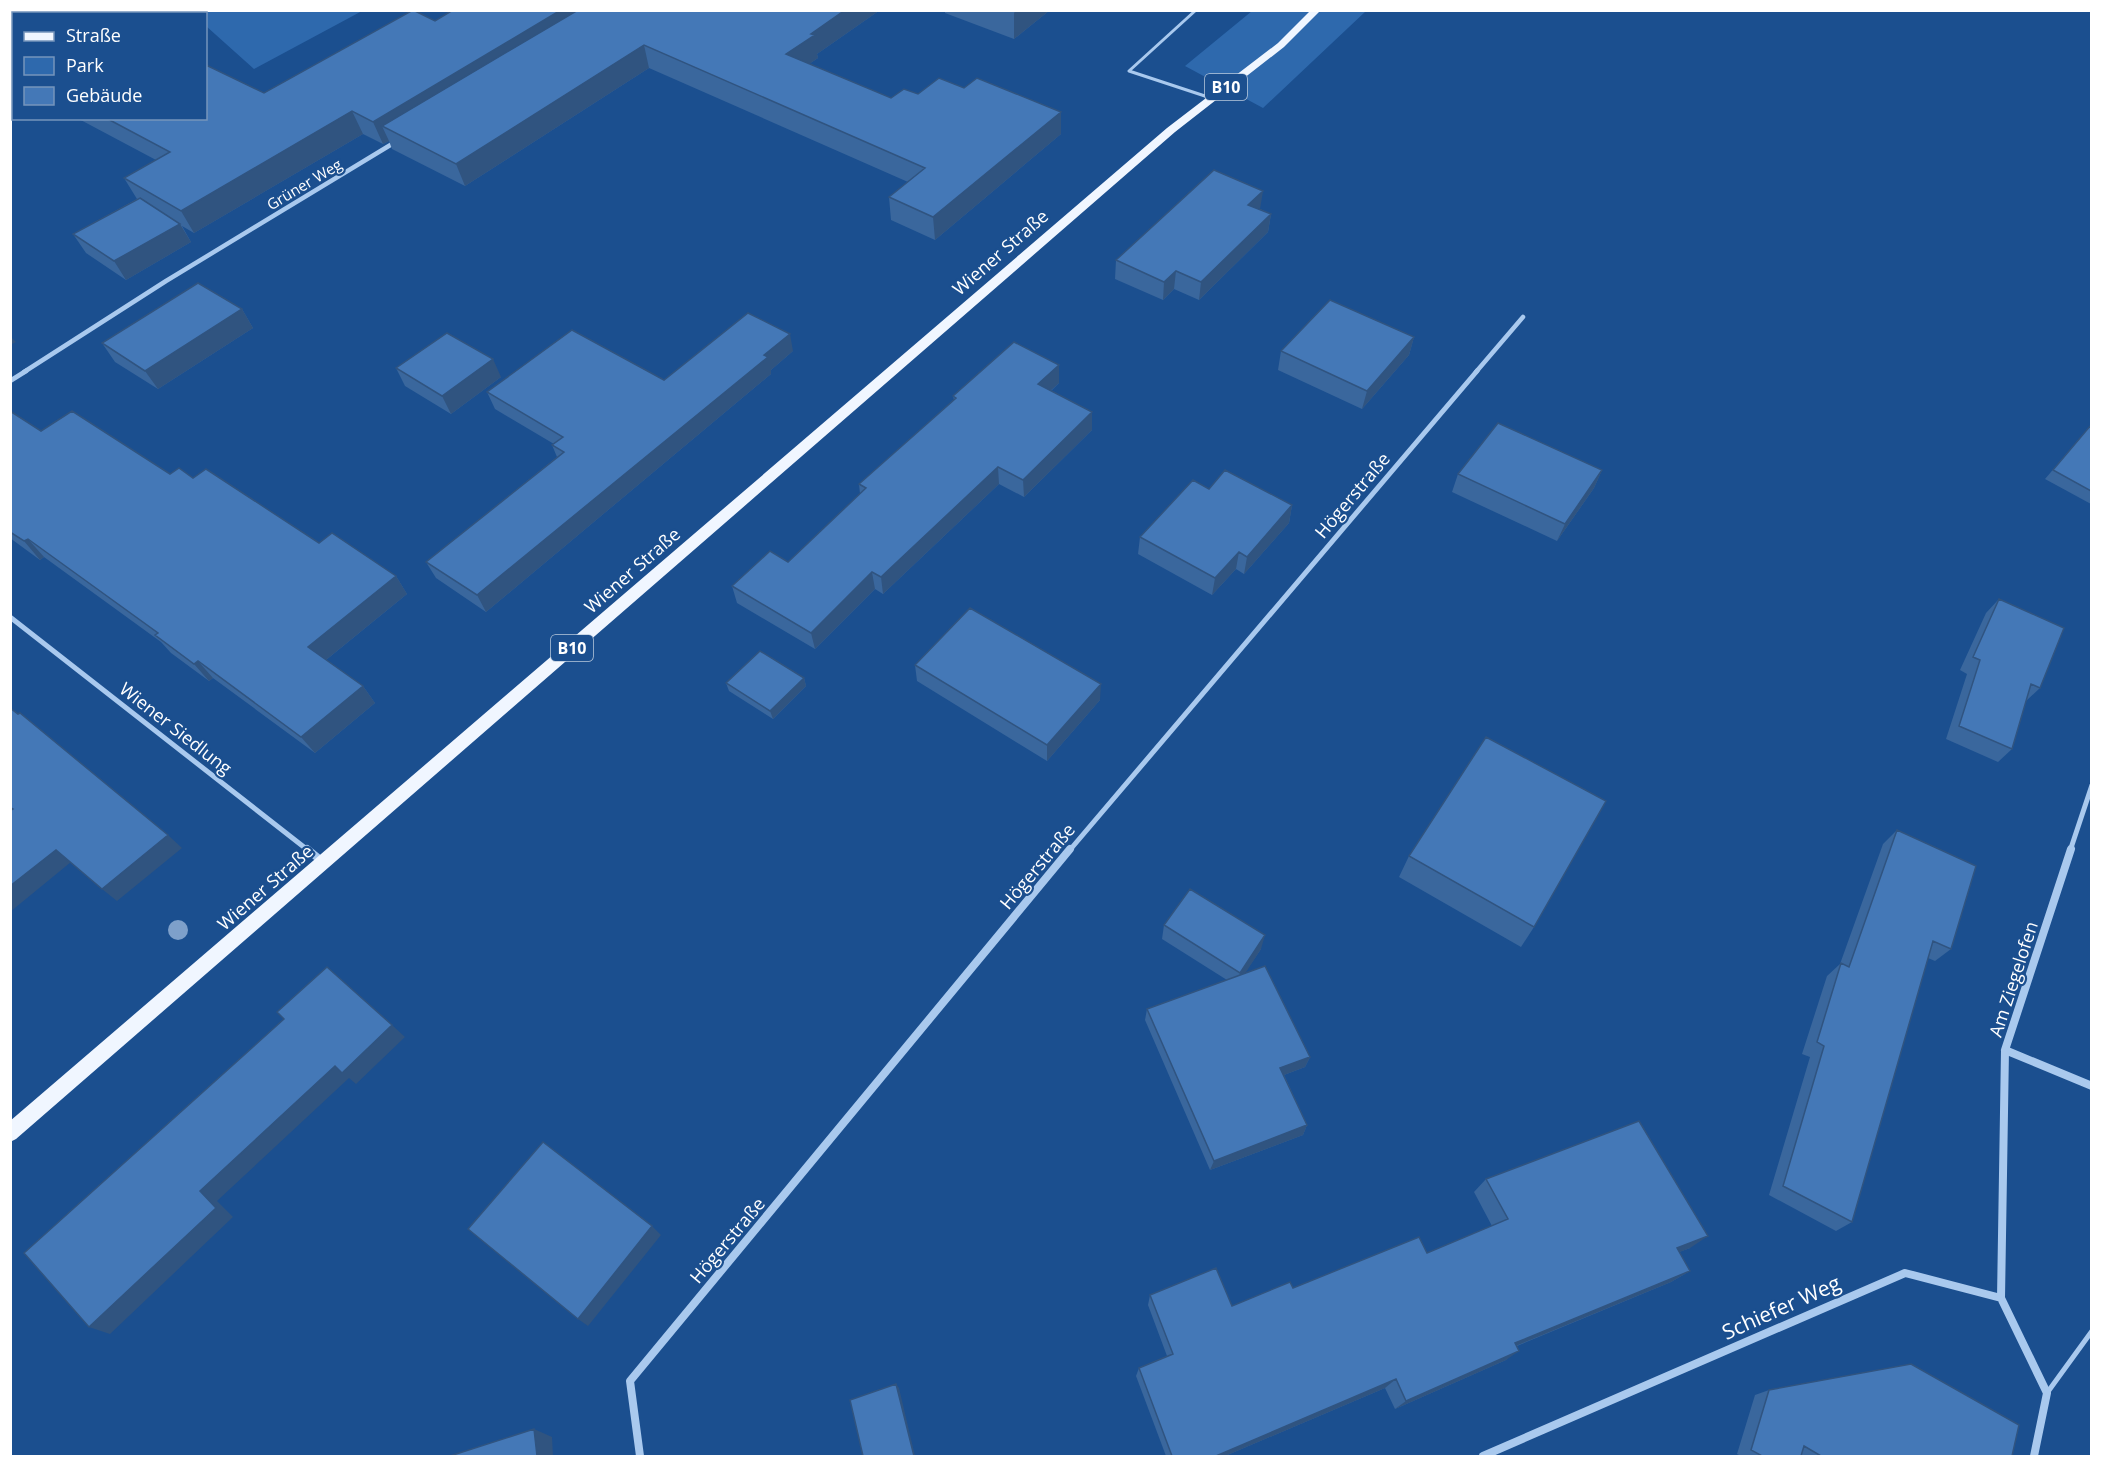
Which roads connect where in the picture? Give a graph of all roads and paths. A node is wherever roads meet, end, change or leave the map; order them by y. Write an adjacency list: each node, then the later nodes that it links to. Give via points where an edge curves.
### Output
1 (1196, 10): 3 (lane, via 1129,71)
2 (1317, 10): 3 (main road, B10, via 1281,45)
3 (1211, 98): 9 (main road, Wiener Straße / B10)
4 (400, 140): 6 (street, Grüner Weg, via 166,281)
5 (1523, 317): 16 (street, Högerstraße, via 1086,830 630,1381)
6 (10, 381)
7 (10, 616): 9 (street, Wiener Siedlung)
8 (2091, 784): 10 (street, Am Ziegelofen)
9 (323, 862): 12 (main road, Wiener Straße / B10)
10 (2005, 1050): 11 (street); 13 (street, Am Ziegelofen)
11 (2091, 1086)
12 (10, 1133)
13 (2001, 1298): 15 (street); 17 (street, Schiefer Weg, via 1905,1273)
14 (2091, 1331): 15 (lane)
15 (2047, 1393): 18 (street)
16 (640, 1456)
17 (1483, 1456)
18 (2034, 1456)

